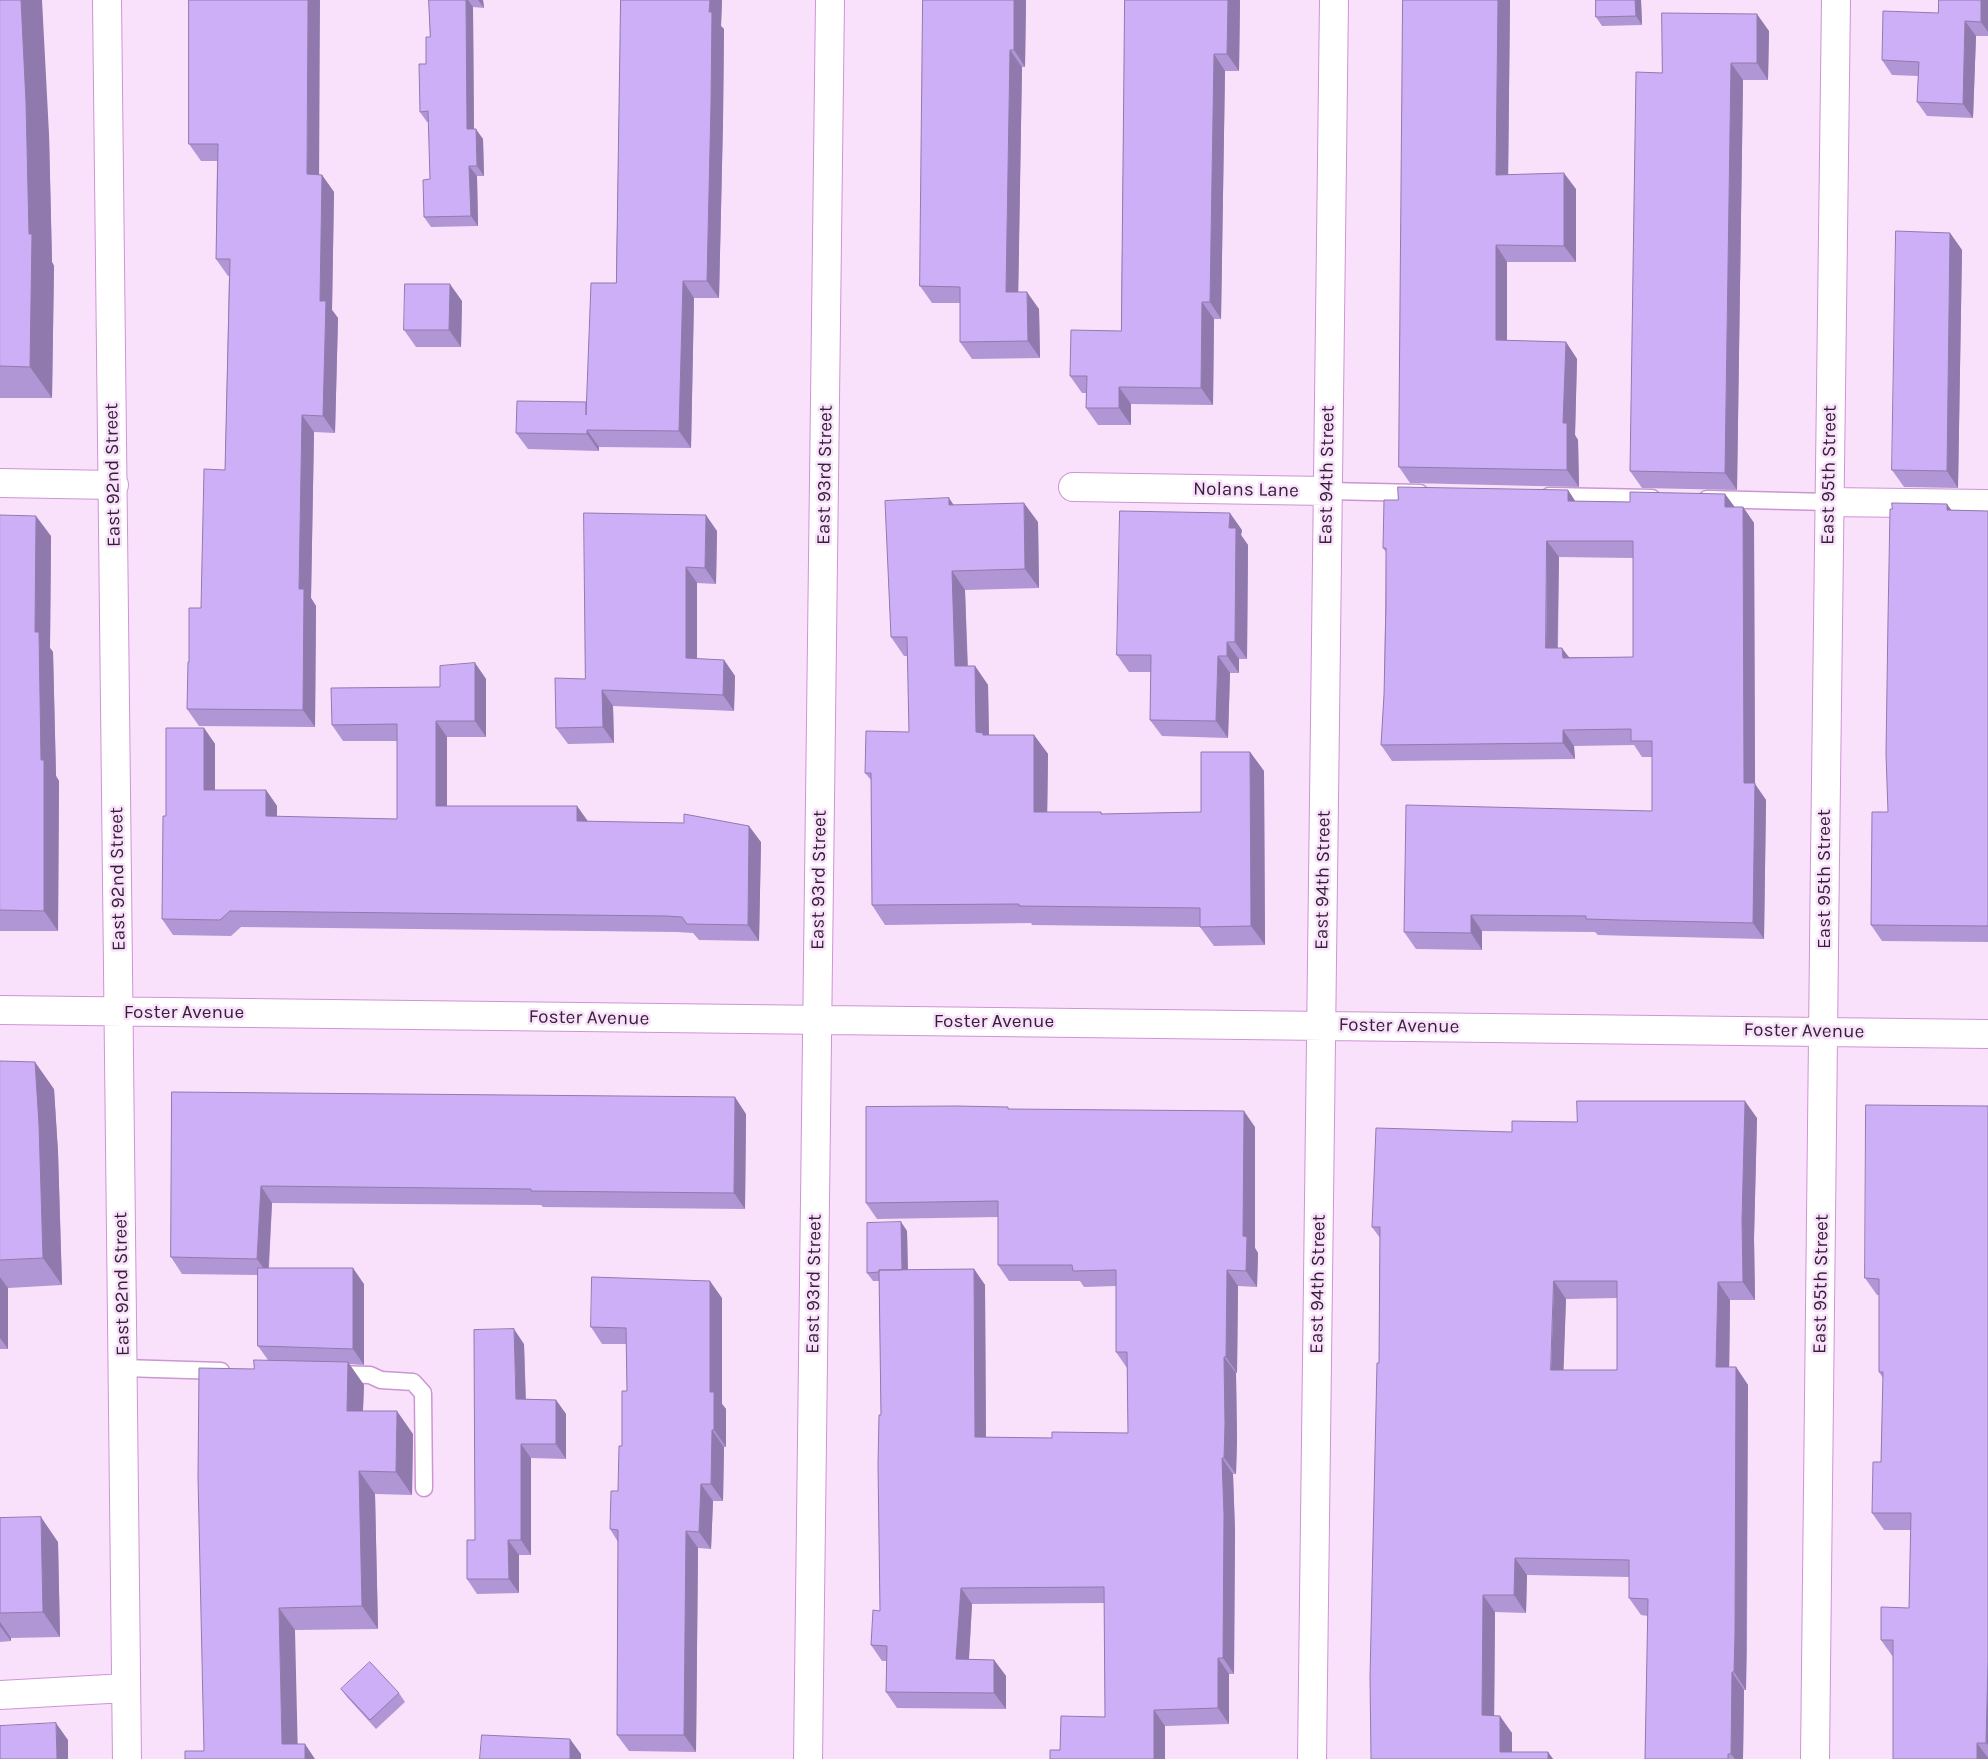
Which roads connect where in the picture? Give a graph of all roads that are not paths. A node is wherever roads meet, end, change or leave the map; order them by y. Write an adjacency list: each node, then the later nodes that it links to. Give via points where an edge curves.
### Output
1 (107, 0): 6 (street, East 92nd Street)
2 (830, 0): 17 (street, East 93rd Street)
3 (1334, 0): 8 (street, East 94th Street)
4 (1836, 0): 13 (street, East 95th Street)
5 (0, 483): 6 (street)
6 (114, 485): 16 (street, East 92nd Street)
7 (1073, 487): 8 (street, Nolans Lane)
8 (1327, 491): 9 (lane, Nolans Lane); 18 (street, East 94th Street)
9 (1438, 493)
10 (1537, 495): 11 (lane)
11 (1666, 498)
12 (1696, 499): 13 (lane)
13 (1828, 502): 14 (street); 19 (street, East 95th Street)
14 (1988, 504)
15 (0, 1010): 16 (street, Foster Avenue)
16 (119, 1012): 17 (street, Foster Avenue); 21 (street, East 92nd Street)
17 (817, 1021): 18 (street, Foster Avenue); 28 (street, East 93rd Street)
18 (1321, 1025): 19 (street, Foster Avenue); 29 (street, East 94th Street)
19 (1824, 1032): 20 (street, Foster Avenue); 30 (street, East 95th Street)
20 (1988, 1034)
21 (123, 1368): 22 (lane); 25 (street, East 92nd Street)
22 (239, 1371)
23 (317, 1374): 24 (lane, via 370,1375 381,1380 412,1382 423,1393)
24 (424, 1488)
25 (126, 1688): 26 (street); 27 (street, East 92nd Street)
26 (0, 1695)
27 (126, 1759)
28 (808, 1759)
29 (1312, 1759)
30 (1815, 1759)

